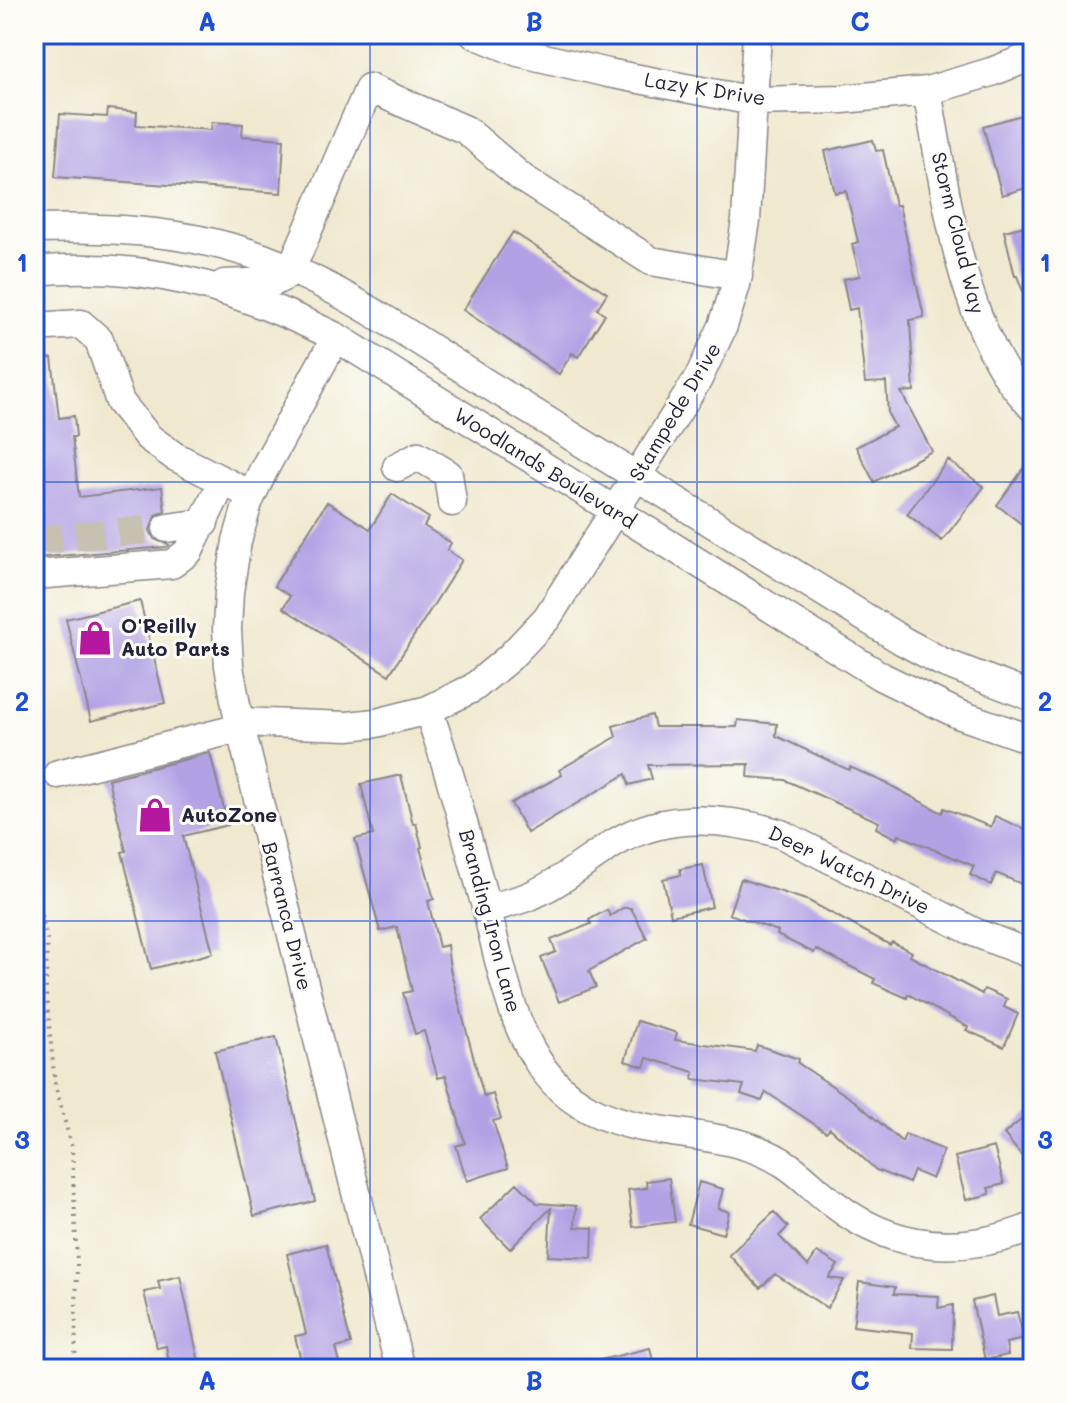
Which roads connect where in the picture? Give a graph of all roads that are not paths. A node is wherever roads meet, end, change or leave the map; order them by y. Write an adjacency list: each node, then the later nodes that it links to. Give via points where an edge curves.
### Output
1 (474, 34): 5 (street, Lazy K Drive, via 533,56)
2 (757, 34): 5 (street, Stampede Drive)
3 (1033, 56): 4 (street, Lazy K Drive)
4 (927, 91): 5 (street, Lazy K Drive); 13 (street, Storm Cloud Way, via 970,295 1007,377)
5 (753, 101): 9 (street, Stampede Drive)
6 (34, 229): 7 (street, Woodlands Boulevard, via 167,234)
7 (291, 268): 9 (street, via 369,88 466,130 522,178 651,261); 10 (street, via 273,282); 15 (street, Woodlands Boulevard)
8 (34, 271): 10 (street, Woodlands Boulevard, via 103,269)
9 (738, 276): 15 (street, Stampede Drive, via 716,345)
10 (211, 285): 12 (street, Woodlands Boulevard, via 284,311)
11 (34, 327): 16 (street, via 81,324 99,340 120,402 148,437)
12 (336, 337): 17 (street, Barranca Drive); 19 (street, Woodlands Boulevard)
13 (1033, 408)
14 (397, 467): 18 (street, via 418,456 448,474)
15 (636, 476): 19 (street, Stampede Drive); 23 (street, Woodlands Boulevard, via 903,641)
16 (223, 481): 17 (street); 20 (street)
17 (251, 495): 25 (street, Barranca Drive, via 229,592 229,666)
18 (452, 502)
19 (616, 511): 24 (street, Stampede Drive, via 547,618 473,688); 26 (street, Woodlands Boulevard, via 882,677 958,714)
20 (204, 523): 21 (street); 22 (street, via 189,551 172,564)
21 (167, 528)
22 (34, 575)
23 (1033, 697)
24 (428, 710): 25 (street, Stampede Drive, via 348,726); 28 (street, Branding Iron Lane)
25 (240, 725): 27 (street, Stampede Drive); 31 (street, Barranca Drive)
26 (1033, 740)
27 (58, 774)
28 (487, 909): 29 (street, Deer Watch Drive, via 562,880 616,842 652,828 711,819 781,834 976,933); 30 (street, Branding Iron Lane, via 510,1007 527,1041 564,1092 588,1109 620,1121 762,1150 867,1226 903,1240 970,1245)
29 (1033, 955)
30 (1033, 1227)
31 (400, 1369)

